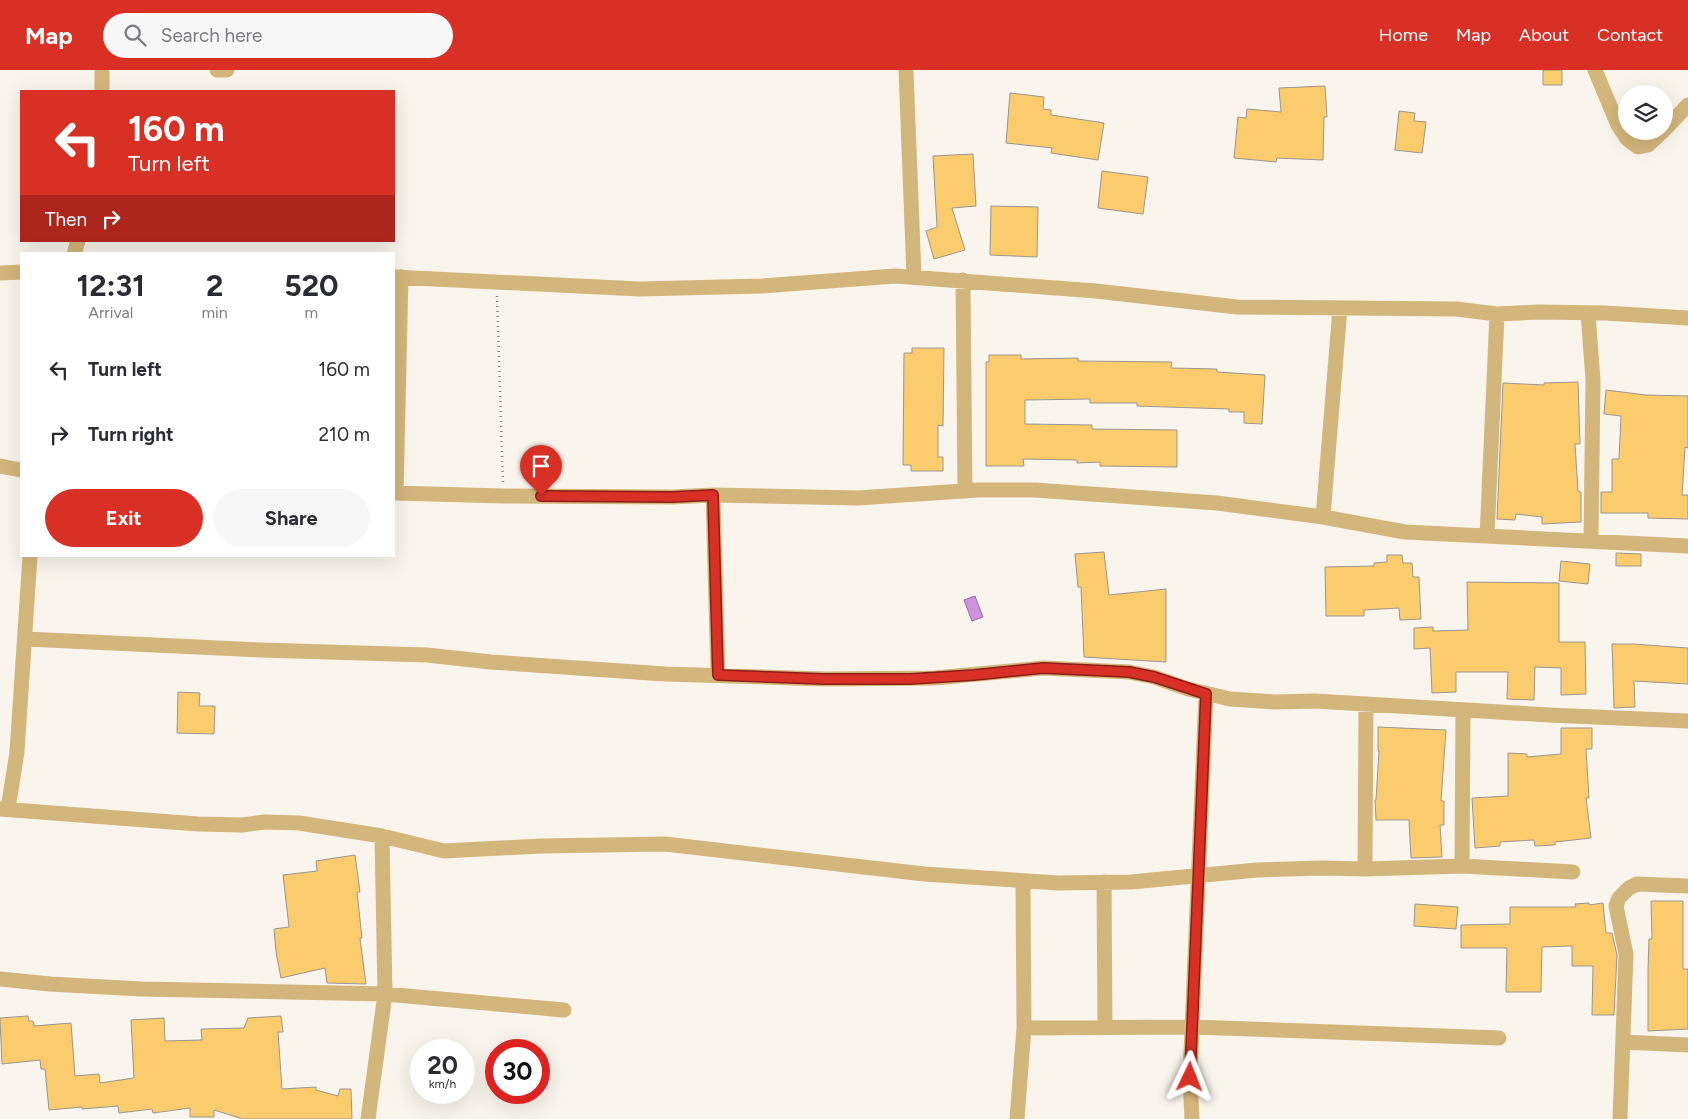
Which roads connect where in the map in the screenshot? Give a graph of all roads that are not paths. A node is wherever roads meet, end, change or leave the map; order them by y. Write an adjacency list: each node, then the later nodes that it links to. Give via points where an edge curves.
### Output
1 (102, 70): 6 (street)
2 (217, 70): 3 (street)
3 (227, 70)
4 (906, 70): 14 (street)
5 (1595, 70): 9 (street)
6 (102, 90)
7 (1688, 105): 8 (street)
8 (1673, 121)
9 (1618, 125)
10 (1628, 140): 11 (street, via 1638,147)
11 (1653, 140)
12 (20, 272): 13 (street)
13 (0, 273)
14 (914, 276): 15 (street, via 744,287 640,289); 16 (street)
15 (397, 277): 24 (street)
16 (963, 280): 17 (street, via 1237,307); 23 (street)
17 (1340, 308): 19 (street, via 1456,309); 26 (street)
18 (1588, 313): 19 (street); 20 (street); 28 (street, via 1593,380)
19 (1497, 314): 27 (street)
20 (1688, 318)
21 (0, 466): 22 (street)
22 (20, 470)
23 (964, 491): 25 (street, via 857,498); 26 (street, via 1036,490 1149,497)
24 (395, 493): 25 (street)
25 (713, 495): 32 (street)
26 (1324, 517): 27 (street, via 1405,532)
27 (1487, 536): 28 (street)
28 (1590, 541): 29 (street)
29 (1688, 546)
30 (30, 557): 31 (street)
31 (26, 639): 32 (street, via 427,655 490,662); 37 (street, via 17,752)
32 (718, 675): 33 (street, via 910,679 1043,668 1129,672)
33 (1206, 694): 34 (street, via 1275,702); 42 (street)
34 (1366, 704): 35 (street); 40 (street)
35 (1463, 710): 36 (street); 39 (street)
36 (1688, 721)
37 (4, 809): 38 (street, via 198,824 299,823)
38 (382, 836): 43 (street, via 444,851 664,844 924,874); 47 (street)
39 (1462, 866): 40 (street); 41 (street)
40 (1365, 870): 42 (street, via 1313,868)
41 (1573, 872)
42 (1197, 874): 44 (street); 49 (street)
43 (1023, 880): 44 (street); 50 (street)
44 (1104, 882): 51 (street)
45 (1688, 886): 53 (street, via 1637,884 1619,898 1616,906 1626,954)
46 (0, 979): 47 (street, via 141,989)
47 (385, 994): 48 (street); 55 (street)
48 (564, 1010)
49 (1192, 1027): 51 (street); 52 (street); 57 (street)
50 (1024, 1028): 51 (street); 56 (street)
51 (1105, 1028)
52 (1499, 1038)
53 (1623, 1042): 54 (street); 58 (street)
54 (1688, 1045)
55 (368, 1119)
56 (1018, 1119)
57 (1192, 1119)
58 (1620, 1119)

